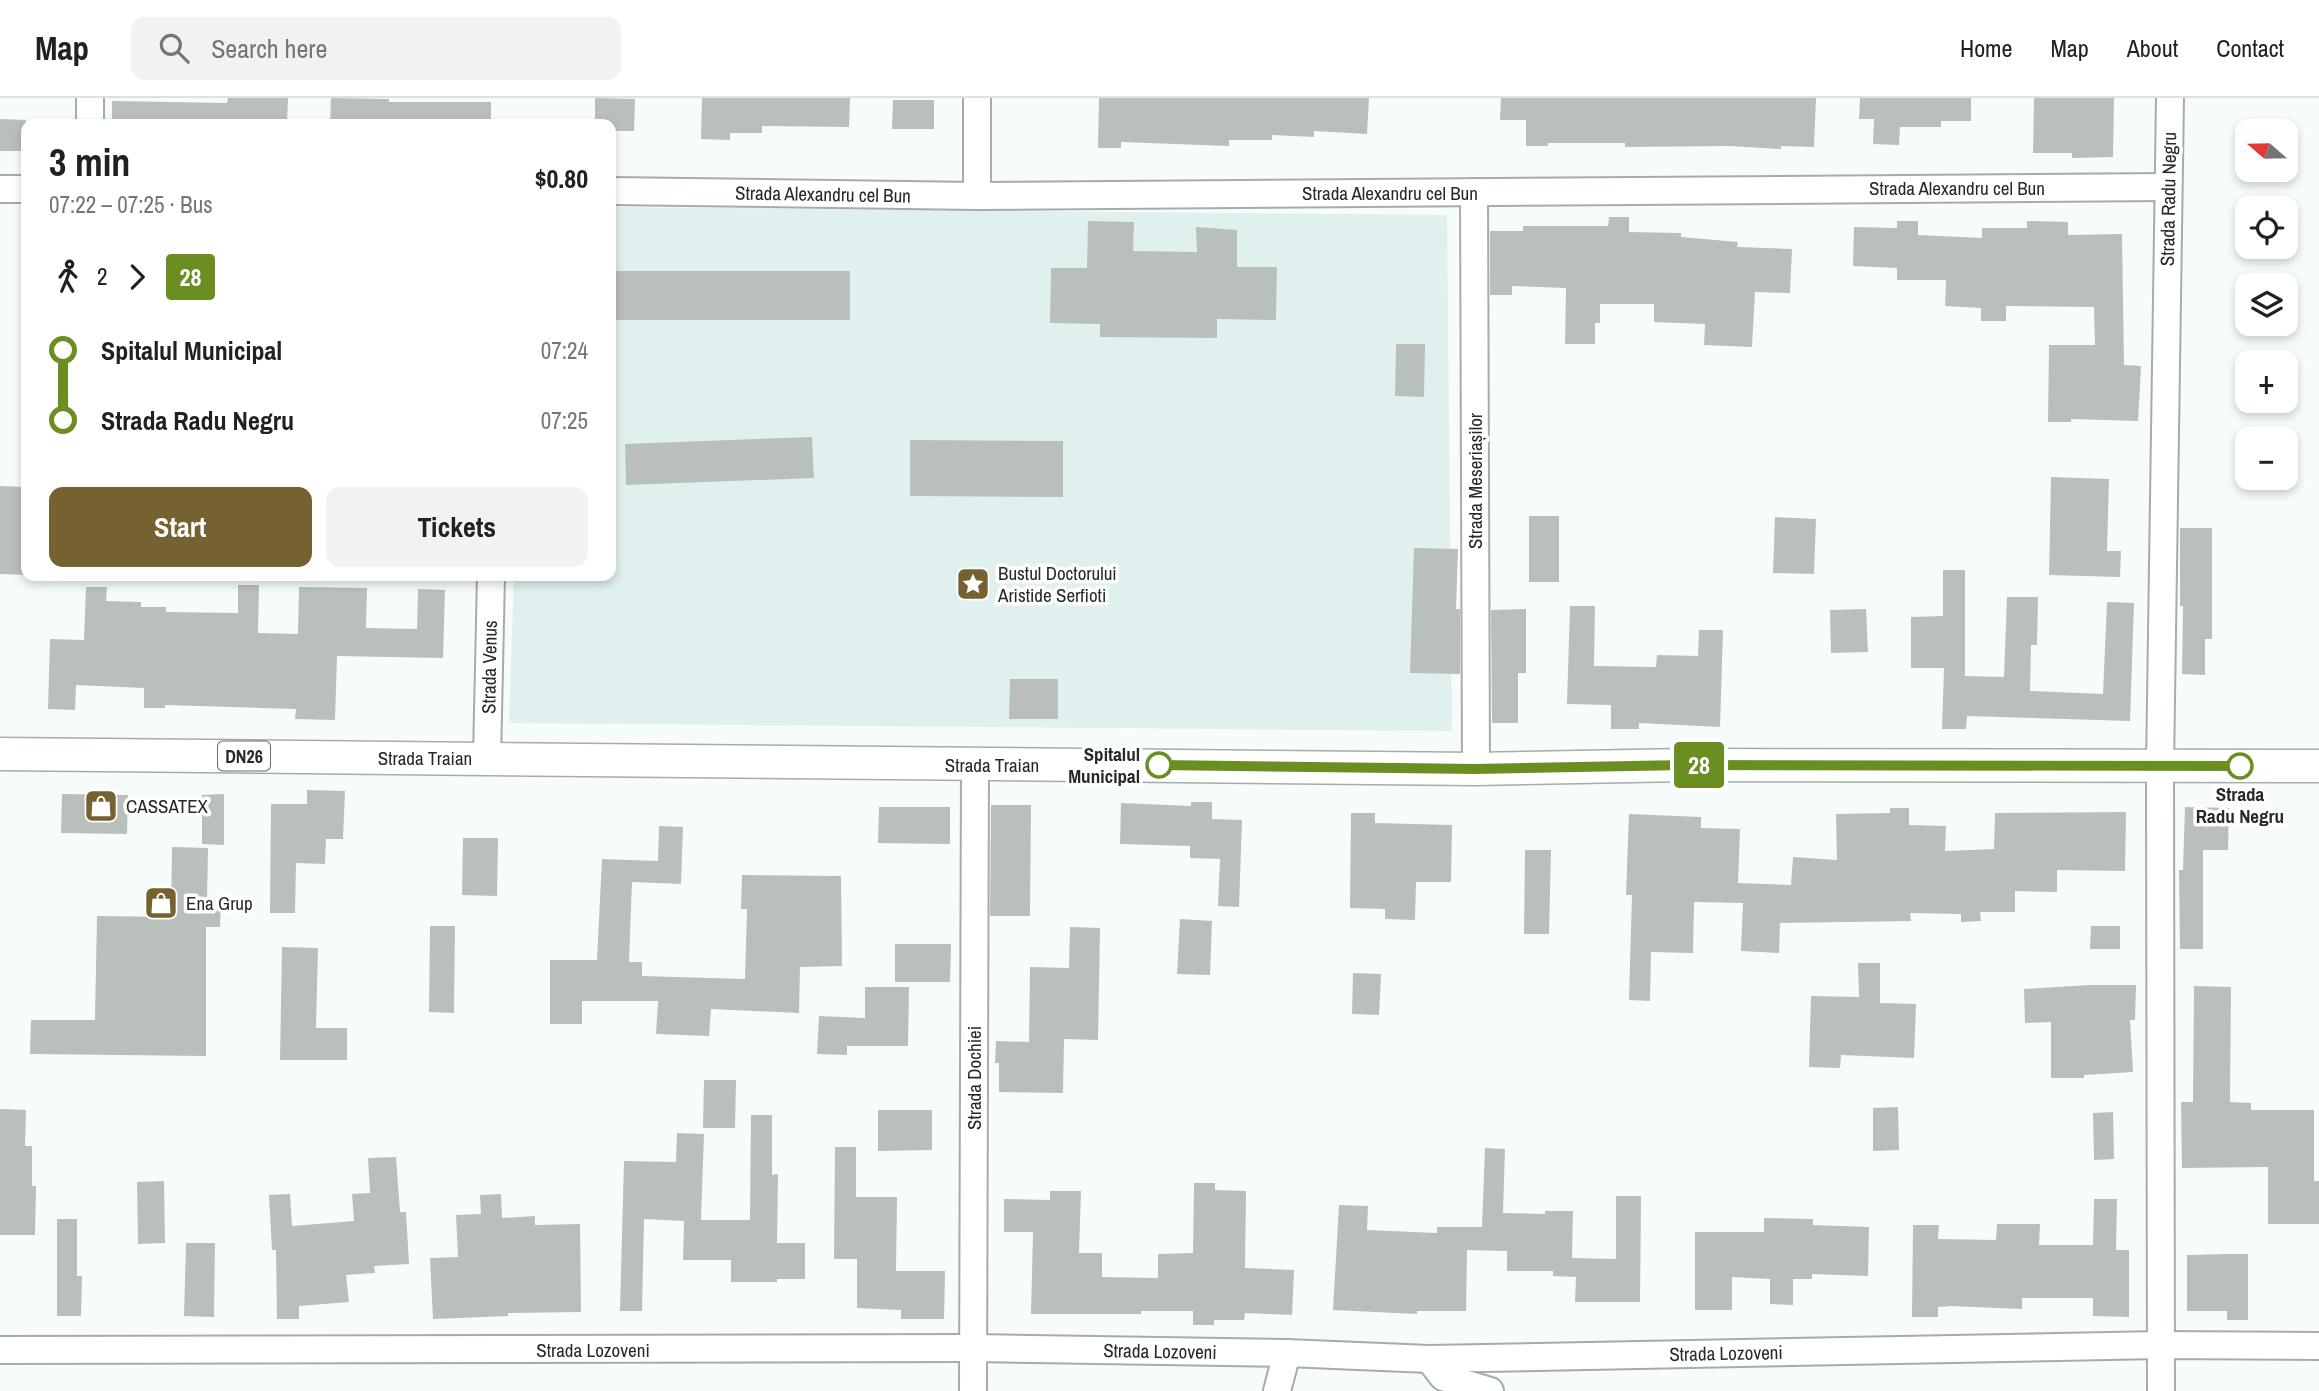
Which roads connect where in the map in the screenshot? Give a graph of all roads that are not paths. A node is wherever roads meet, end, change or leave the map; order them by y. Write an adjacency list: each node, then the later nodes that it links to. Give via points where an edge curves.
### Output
1 (90, 98): 4 (street)
2 (977, 98): 10 (street)
3 (2170, 98): 5 (street, Strada Radu Negru)
4 (90, 119)
5 (2168, 187): 9 (street, Strada Alexandru cel Bun); 16 (street, Strada Radu Negru)
6 (0, 189): 7 (street)
7 (21, 189)
8 (616, 191): 10 (street, Strada Alexandru cel Bun)
9 (1474, 192): 10 (street, Strada Alexandru cel Bun); 17 (street, Strada Meseriașilor)
10 (977, 196)
11 (491, 581): 13 (street, Strada Venus)
12 (0, 754): 13 (main road, Strada Traian / DN26)
13 (487, 758): 14 (main road, Strada Traian / DN26)
14 (975, 765): 17 (main road, Strada Traian / DN26); 20 (street, Strada Dochiei)
15 (2319, 766): 16 (main road, Strada Traian / DN26)
16 (2160, 767): 17 (main road, Strada Traian / DN26); 18 (street, Strada Radu Negru)
17 (1476, 769)
18 (2160, 1345): 19 (street, Strada Lozoveni); 23 (street, Strada Lozoveni); 27 (street, Strada Radu Negru)
19 (2319, 1346)
20 (974, 1348): 21 (street, Strada Lozoveni); 22 (street, Strada Lozoveni); 24 (street, Strada Dochiei)
21 (0, 1350)
22 (1287, 1353): 23 (street, Strada Lozoveni); 25 (street)
23 (1429, 1359): 26 (street, via 1443,1377)
24 (973, 1391)
25 (1277, 1391)
26 (1490, 1391)
27 (2161, 1391)

